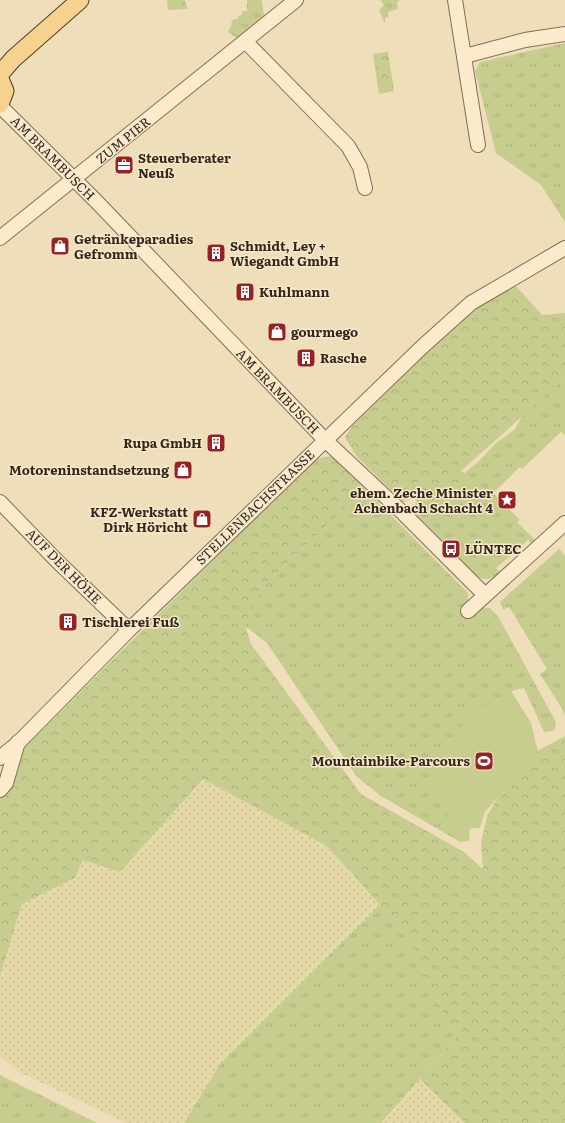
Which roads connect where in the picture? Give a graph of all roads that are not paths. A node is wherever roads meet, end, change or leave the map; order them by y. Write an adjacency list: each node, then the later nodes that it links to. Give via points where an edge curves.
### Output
1 (80, 0): 7 (main road, via 13,59)
2 (296, 0): 5 (street, ZUM PIER)
3 (455, 0): 6 (street)
4 (565, 34): 6 (street, via 525,40)
5 (246, 42): 11 (street, ZUM PIER); 12 (street, via 348,146 360,167)
6 (465, 56): 10 (street)
7 (0, 74)
8 (0, 79): 9 (main road, via 5,91)
9 (0, 105): 11 (street, AM BRAMBUSCH)
10 (478, 145)
11 (74, 179): 13 (street, ZUM PIER); 15 (street, AM BRAMBUSCH)
12 (365, 188)
13 (0, 238)
14 (565, 248): 15 (street, STELLENBACHSTRASSE, via 471,303)
15 (325, 440): 18 (street, AM BRAMBUSCH); 20 (street, STELLENBACHSTRASSE)
16 (0, 502): 20 (street, AUF DER HÖHE)
17 (565, 523): 18 (street)
18 (485, 595): 19 (street)
19 (468, 611)
20 (129, 630): 21 (street, STELLENBACHSTRASSE)
21 (18, 742): 22 (street, STELLENBACHSTRASSE); 23 (street, STELLENBACHSTRASSE, via 6,783)
22 (0, 758)
23 (0, 790)

